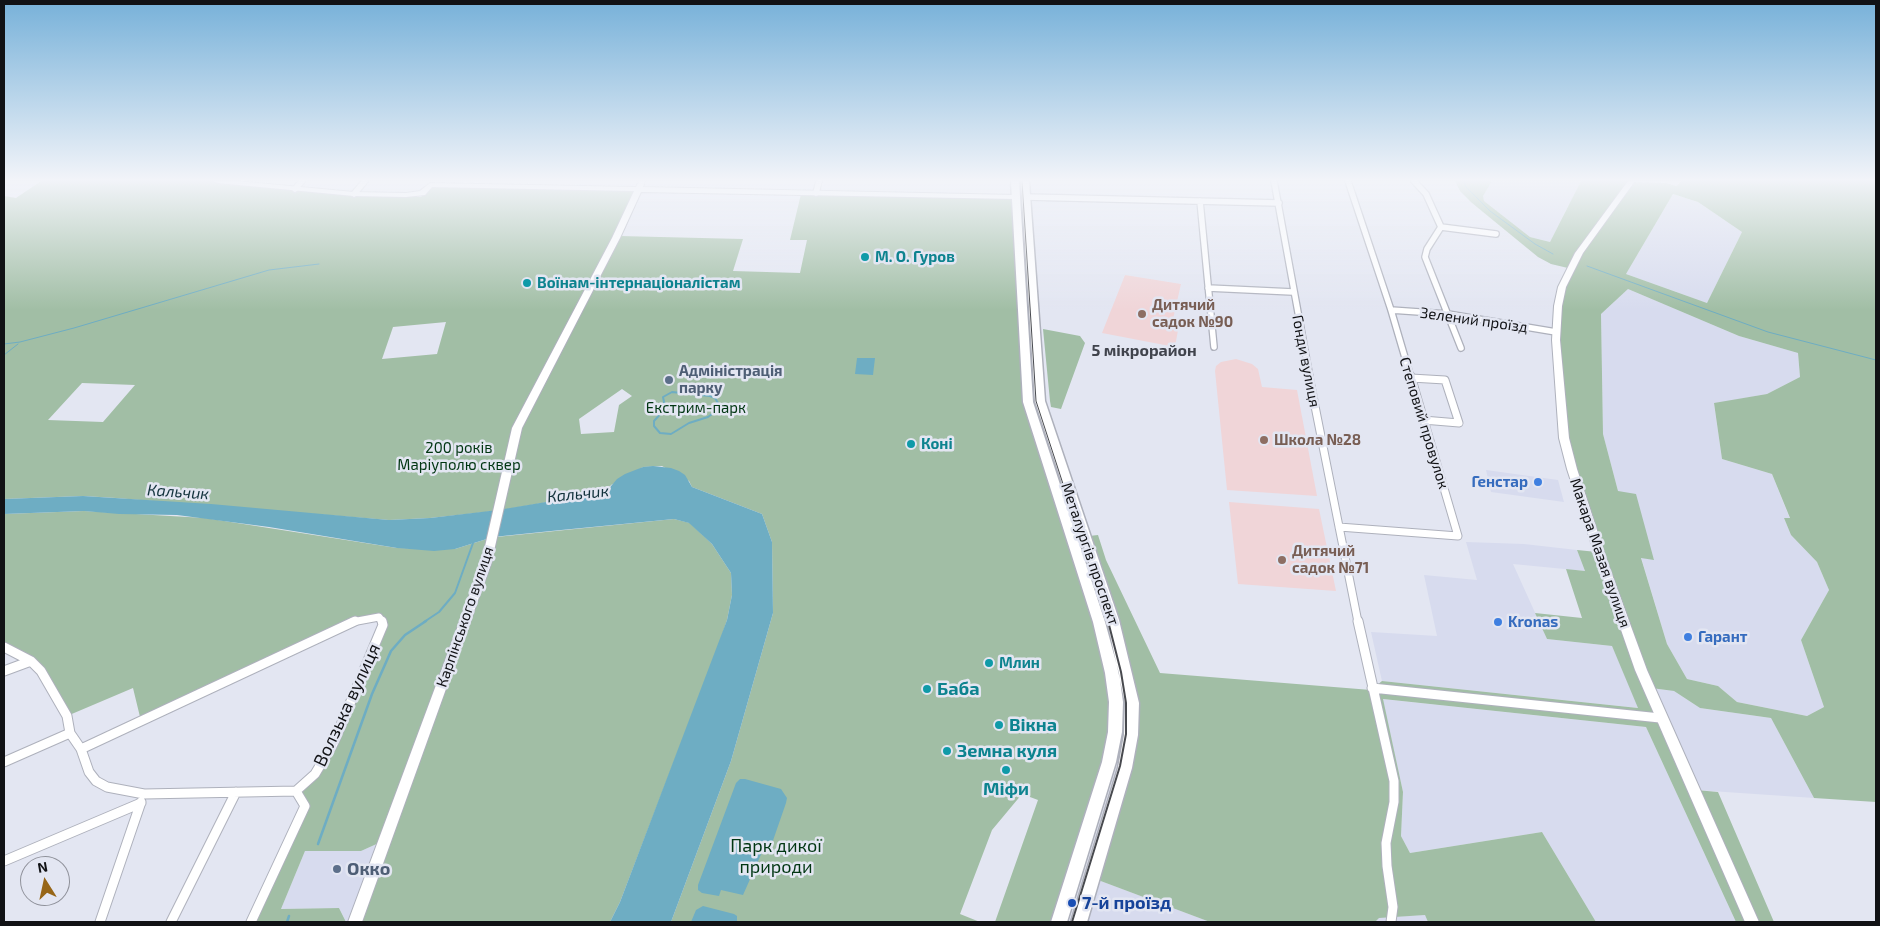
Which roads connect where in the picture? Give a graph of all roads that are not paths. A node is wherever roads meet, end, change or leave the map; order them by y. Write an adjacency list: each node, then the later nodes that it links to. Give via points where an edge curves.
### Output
1 (622, 224): 35 (street, Карпінського вулиця, via 520,420 483,573)
2 (1022, 224): 36 (main road, Металургів проспект, via 1028,402 1099,622 1116,702 1109,762)
3 (1024, 224): 37 (main road, Металургів проспект, via 1040,401 1113,620 1132,703 1127,760)
4 (1202, 224): 10 (street)
5 (1282, 224): 11 (street, Гонди вулиця)
6 (1362, 224): 12 (street, Степовий провулок)
7 (1601, 224): 14 (street, Макара Мазая вулиця, via 1570,269 1562,287)
8 (1441, 227): 9 (street); 13 (street, via 1425,257)
9 (1496, 234)
10 (1208, 288): 11 (street); 15 (street)
11 (1293, 292): 19 (street, Гонди вулиця)
12 (1391, 310): 13 (street, Зелений проїзд); 17 (street, Степовий провулок)
13 (1448, 314): 14 (street, Зелений проїзд); 16 (street)
14 (1556, 332): 24 (street, Макара Мазая вулиця, via 1561,416 1572,469)
15 (1214, 347)
16 (1461, 348)
17 (1411, 378): 18 (street, Степовий провулок); 18 (street, via 1445,380 1459,423)
18 (1423, 420): 19 (street, Степовий провулок, via 1458,536)
19 (1339, 527): 23 (street, Гонди вулиця)
20 (4, 647): 21 (street)
21 (31, 661): 22 (street); 25 (street, via 57,697 67,716)
22 (4, 671)
23 (1372, 688): 24 (street); 38 (street, Гонди вулиця, via 1394,780 1394,802 1386,843)
24 (1660, 718): 39 (street, Макара Мазая вулиця)
25 (70, 733): 26 (street); 27 (street)
26 (81, 749): 28 (street, Волзька вулиця, via 343,626 368,617 379,617 384,625 333,744 315,774); 30 (street, via 89,772 96,781)
27 (4, 762)
28 (296, 791): 29 (street); 34 (street, via 305,806)
29 (236, 792): 30 (street); 33 (street)
30 (142, 798): 31 (street); 32 (street)
31 (4, 862)
32 (100, 922)
33 (172, 922)
34 (251, 922)
35 (355, 922)
36 (1060, 922)
37 (1079, 922)
38 (1392, 922)
39 (1752, 922)

